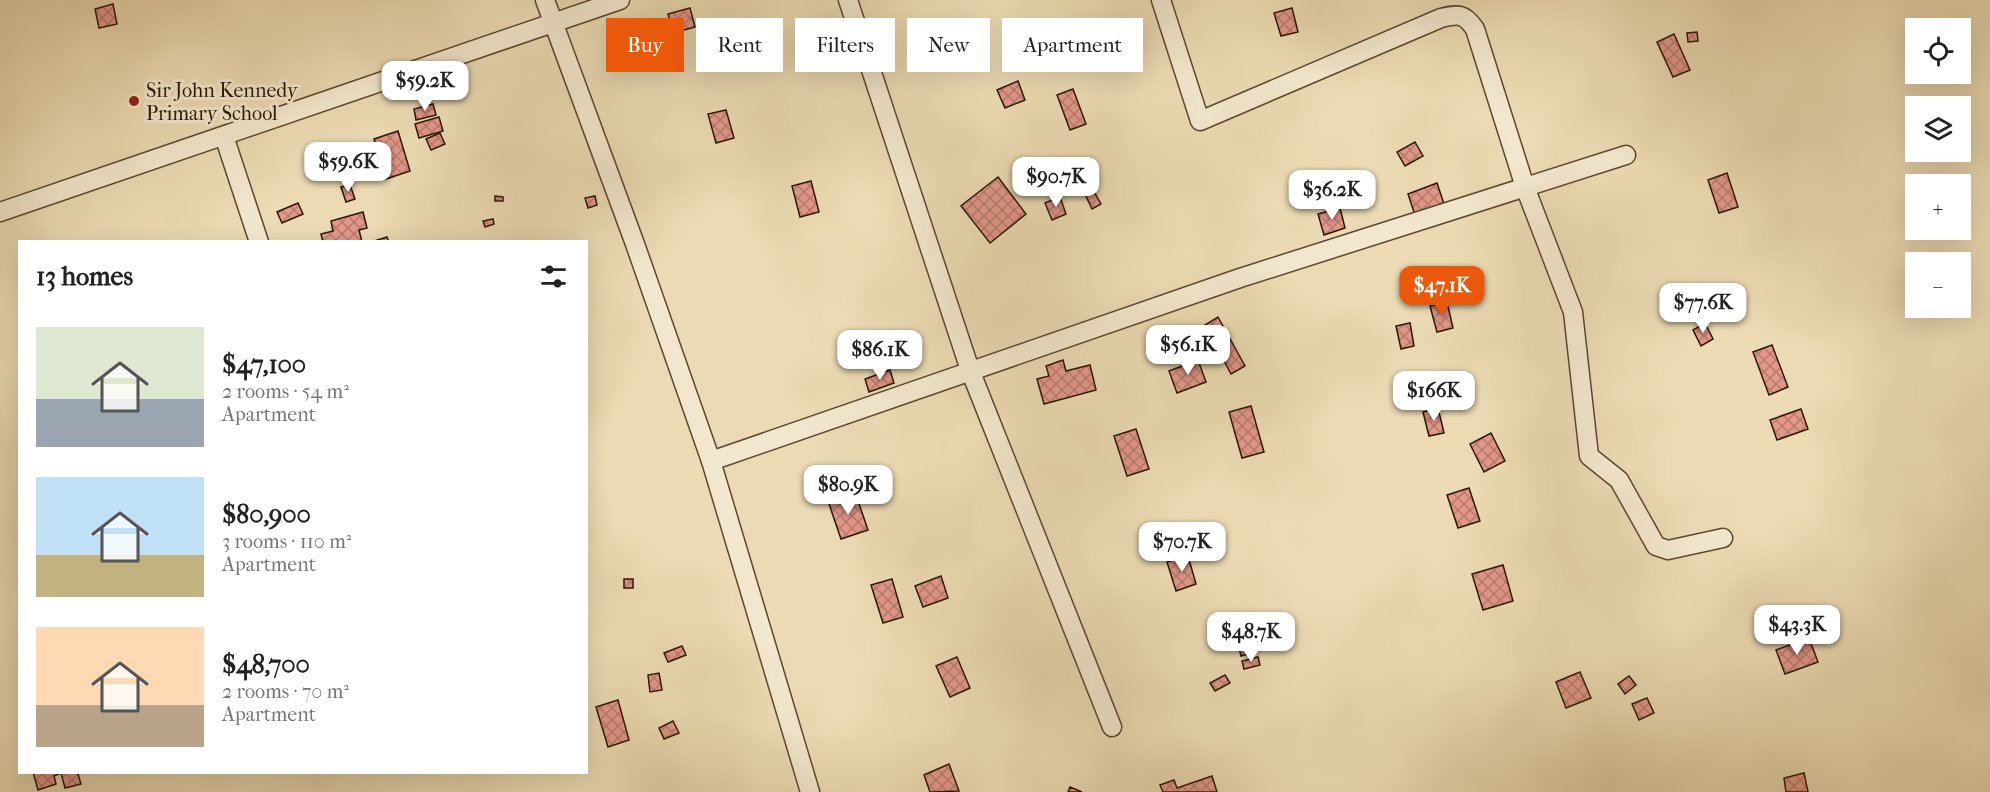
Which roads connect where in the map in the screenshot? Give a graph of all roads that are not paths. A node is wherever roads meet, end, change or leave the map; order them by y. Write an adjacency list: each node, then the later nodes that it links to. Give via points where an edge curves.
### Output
1 (545, 0): 5 (street)
2 (620, 0): 5 (street)
3 (848, 0): 11 (street)
4 (1161, 0): 8 (street, via 1200,120 1441,18 1457,15 1469,20)
5 (553, 22): 6 (street); 12 (street)
6 (224, 136): 9 (street); 10 (street)
7 (1626, 155): 8 (street)
8 (1524, 187): 11 (street); 13 (street, via 1573,312 1589,456 1619,480 1656,546 1668,550)
9 (0, 213)
10 (258, 240)
11 (970, 370): 12 (street); 14 (street)
12 (711, 461): 15 (street)
13 (1723, 538)
14 (1112, 727)
15 (810, 792)

